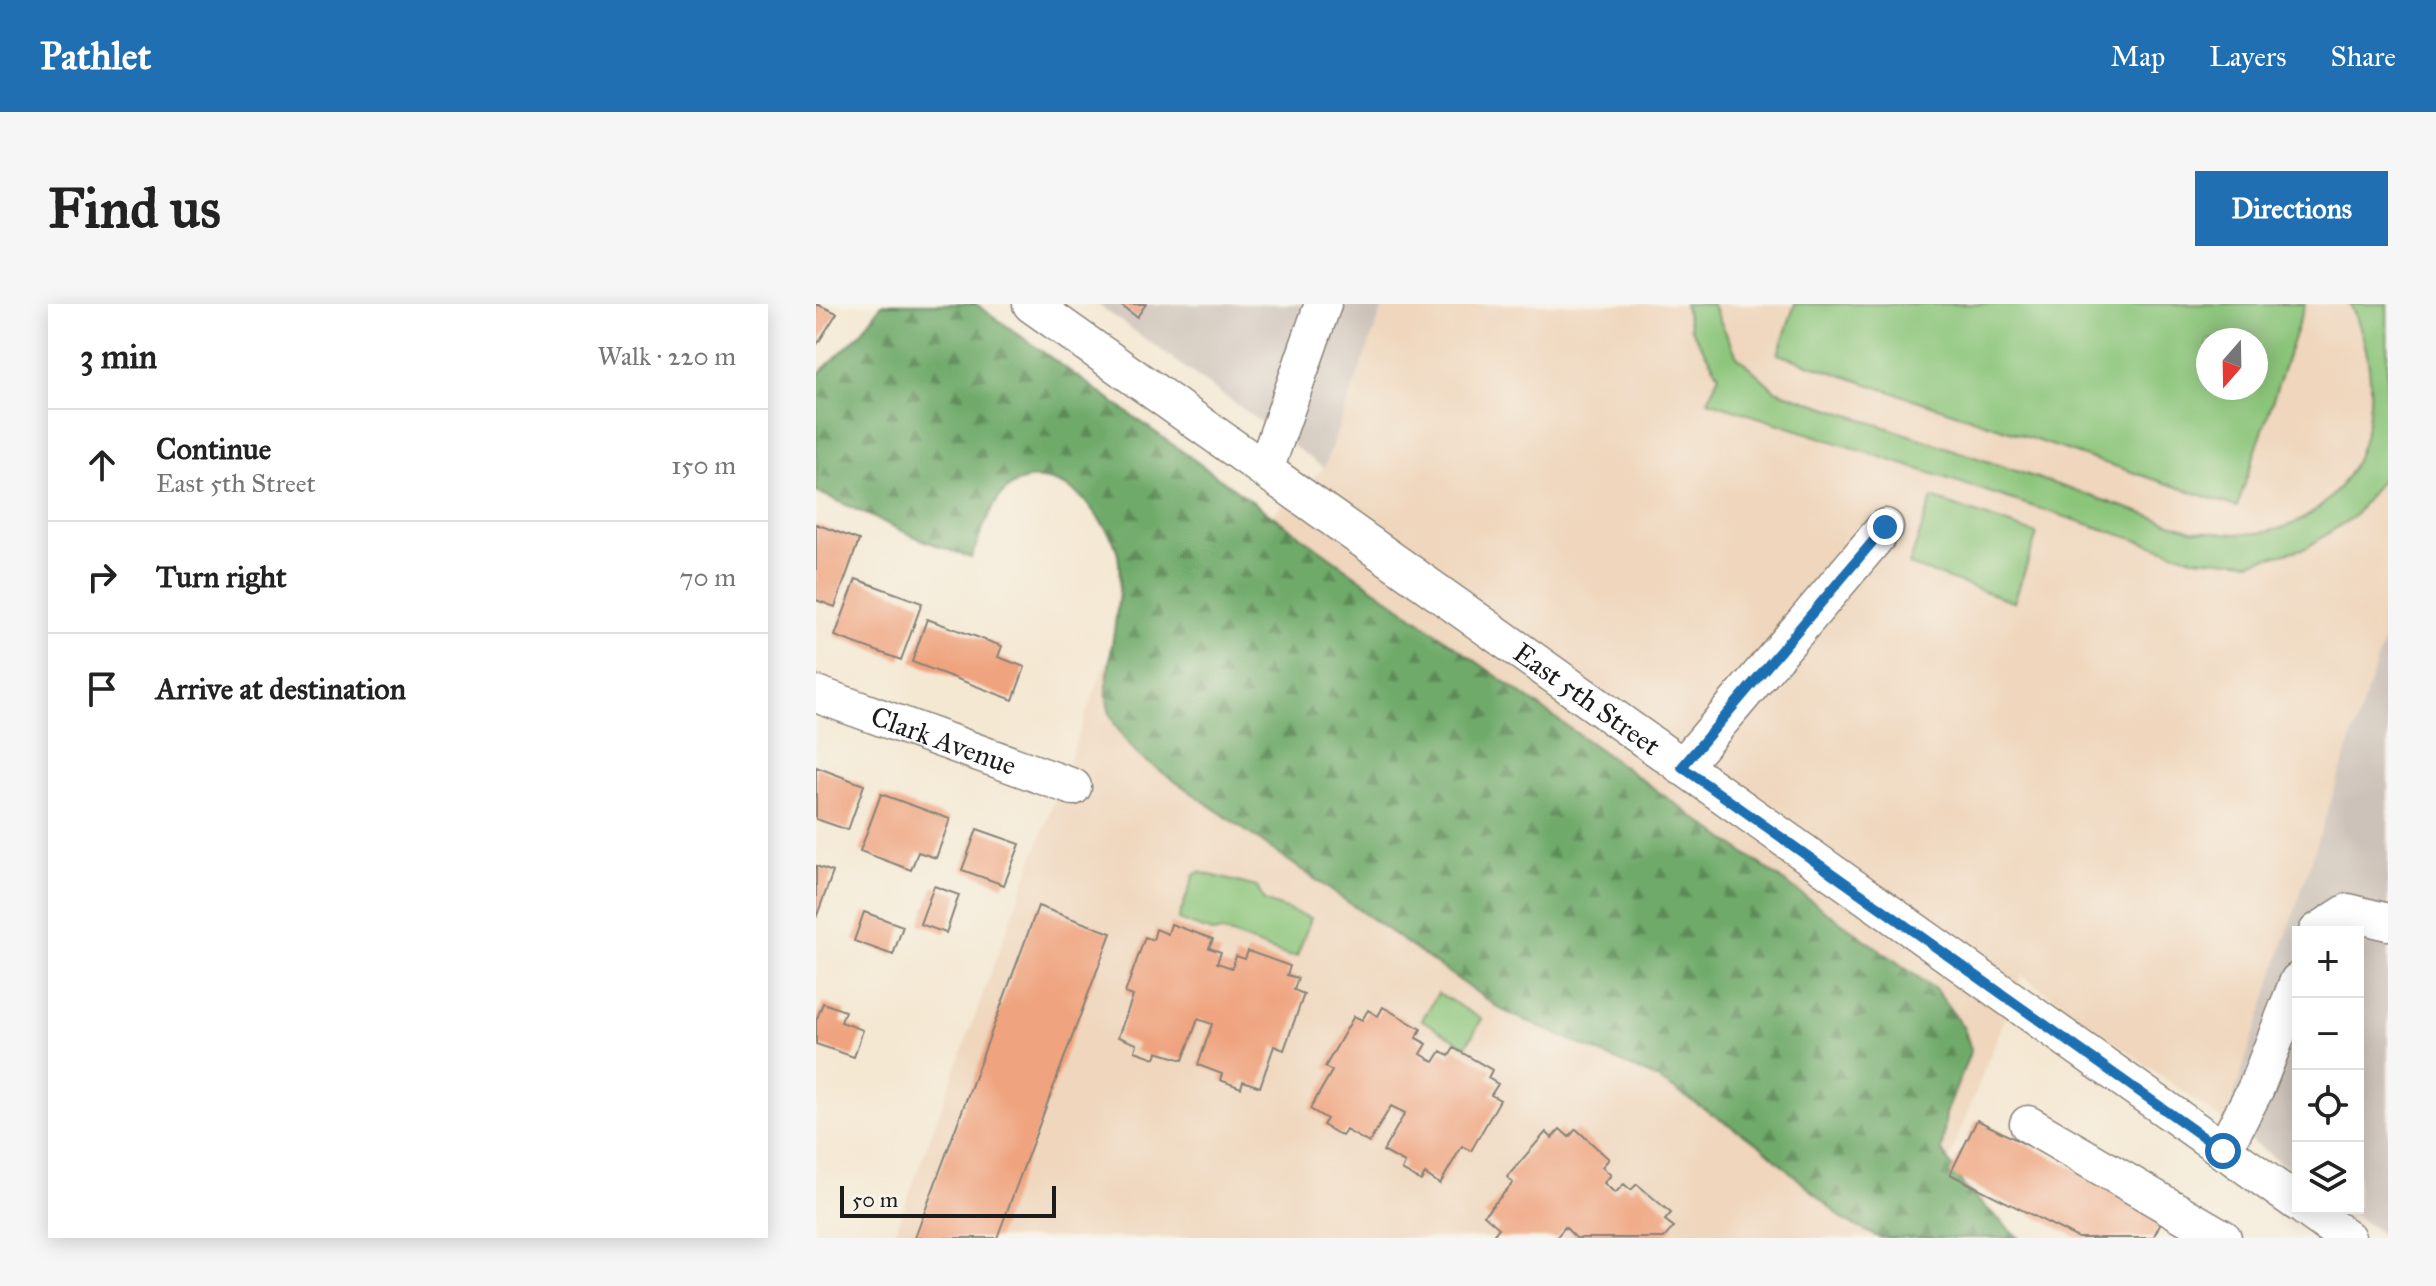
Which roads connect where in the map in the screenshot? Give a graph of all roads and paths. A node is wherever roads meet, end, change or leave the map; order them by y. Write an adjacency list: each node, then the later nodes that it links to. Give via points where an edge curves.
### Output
1 (1031, 304): 3 (street, East 5th Street)
2 (1323, 304): 3 (street)
3 (1265, 470): 6 (street, East 5th Street)
4 (1885, 527): 6 (street)
5 (816, 694): 7 (street, Clark Avenue)
6 (1682, 767): 12 (street, East 5th Street)
7 (1073, 787)
8 (2388, 922): 9 (street, via 2348,912)
9 (2326, 926)
10 (2292, 996): 12 (street, via 2256,1088)
11 (2028, 1124): 15 (street)
12 (2223, 1151): 13 (street, East 5th Street)
13 (2292, 1199)
14 (2313, 1214): 16 (street)
15 (2223, 1238)
16 (2347, 1238)

